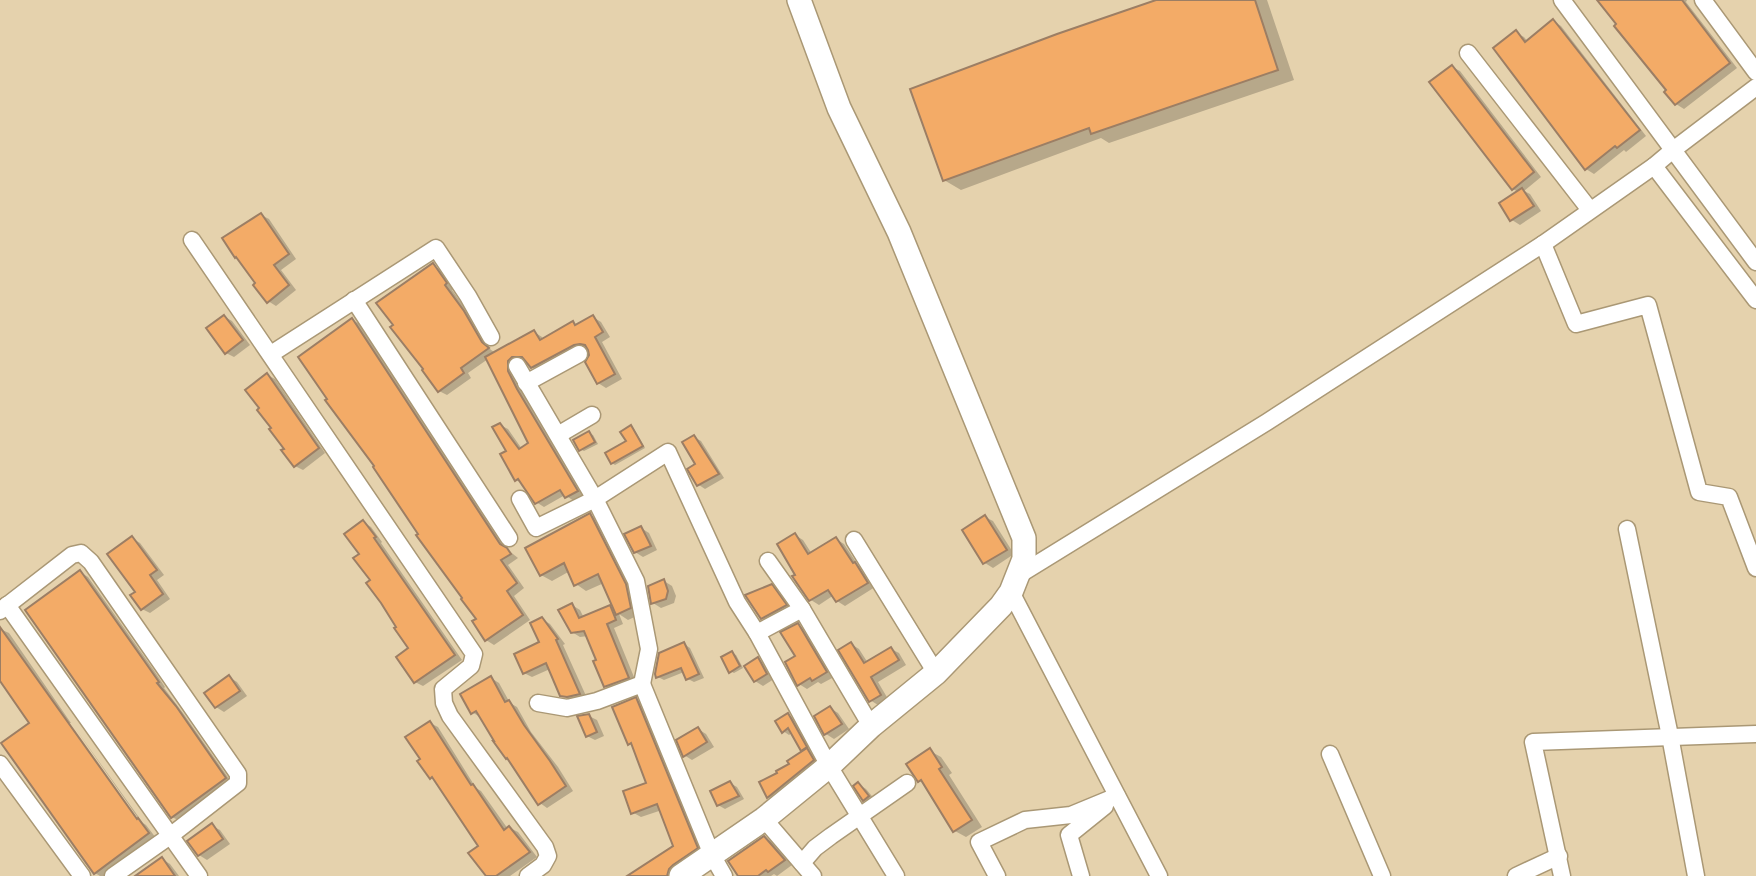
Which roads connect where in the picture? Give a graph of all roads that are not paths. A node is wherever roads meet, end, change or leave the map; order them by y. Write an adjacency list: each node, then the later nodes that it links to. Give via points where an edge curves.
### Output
1 (799, 0): 29 (main road, via 839,108 899,232 1024,538 1024,559)
2 (1562, 0): 7 (street)
3 (1703, 0): 5 (street)
4 (1468, 53): 9 (street)
5 (1756, 72)
6 (1756, 87): 7 (street)
7 (1673, 150): 8 (street); 12 (street)
8 (1654, 166): 9 (street); 14 (street)
9 (1590, 211): 11 (street)
10 (192, 240): 16 (street)
11 (1543, 244): 28 (street, via 1576,324 1648,304 1699,492 1729,497); 29 (street)
12 (1756, 262)
13 (354, 300): 15 (street, via 436,248); 16 (street); 25 (street)
14 (1756, 300)
15 (491, 337)
16 (271, 354): 53 (street, via 474,654 471,666 443,689 444,703 545,847 548,856 543,865)
17 (579, 354): 19 (street)
18 (517, 366): 19 (street)
19 (526, 383): 21 (street)
20 (592, 415): 21 (street)
21 (558, 435): 23 (street)
22 (520, 499): 23 (street, via 536,528)
23 (594, 499): 32 (street, via 668,452 737,602); 34 (street, via 636,581 649,649)
24 (1627, 529): 38 (street)
25 (509, 538)
26 (854, 540): 33 (street)
27 (768, 561): 31 (street)
28 (1756, 568)
29 (1015, 584): 33 (main road, via 1001,607); 43 (street)
30 (4, 608): 46 (street); 46 (street, via 72,555 81,554 91,562 238,774 238,783)
31 (802, 609): 32 (street); 36 (street)
32 (757, 633): 41 (street)
33 (936, 673): 36 (main road)
34 (642, 684): 35 (street, via 567,708); 47 (street)
35 (538, 703)
36 (870, 726): 41 (main road)
37 (1756, 734): 38 (street)
38 (1670, 736): 48 (street, via 1533,742); 64 (street)
39 (1331, 754): 61 (street)
40 (0, 764): 50 (street)
41 (829, 766): 44 (street); 45 (main road)
42 (907, 783): 44 (street)
43 (1117, 796): 58 (street, via 1071,815 1025,820 979,842); 59 (street, via 1069,835); 60 (street)
44 (859, 817): 49 (street, via 815,848); 57 (street)
45 (764, 819): 47 (main road); 49 (street)
46 (170, 836): 51 (street); 52 (street)
47 (712, 855): 54 (main road); 55 (street)
48 (1559, 856): 62 (street); 63 (street)
49 (802, 863): 56 (street)
50 (82, 876)
51 (113, 876)
52 (199, 876)
53 (528, 876)
54 (681, 876)
55 (724, 876)
56 (813, 876)
57 (896, 876)
58 (997, 876)
59 (1081, 876)
60 (1159, 876)
61 (1382, 876)
62 (1516, 876)
63 (1562, 876)
64 (1696, 876)

